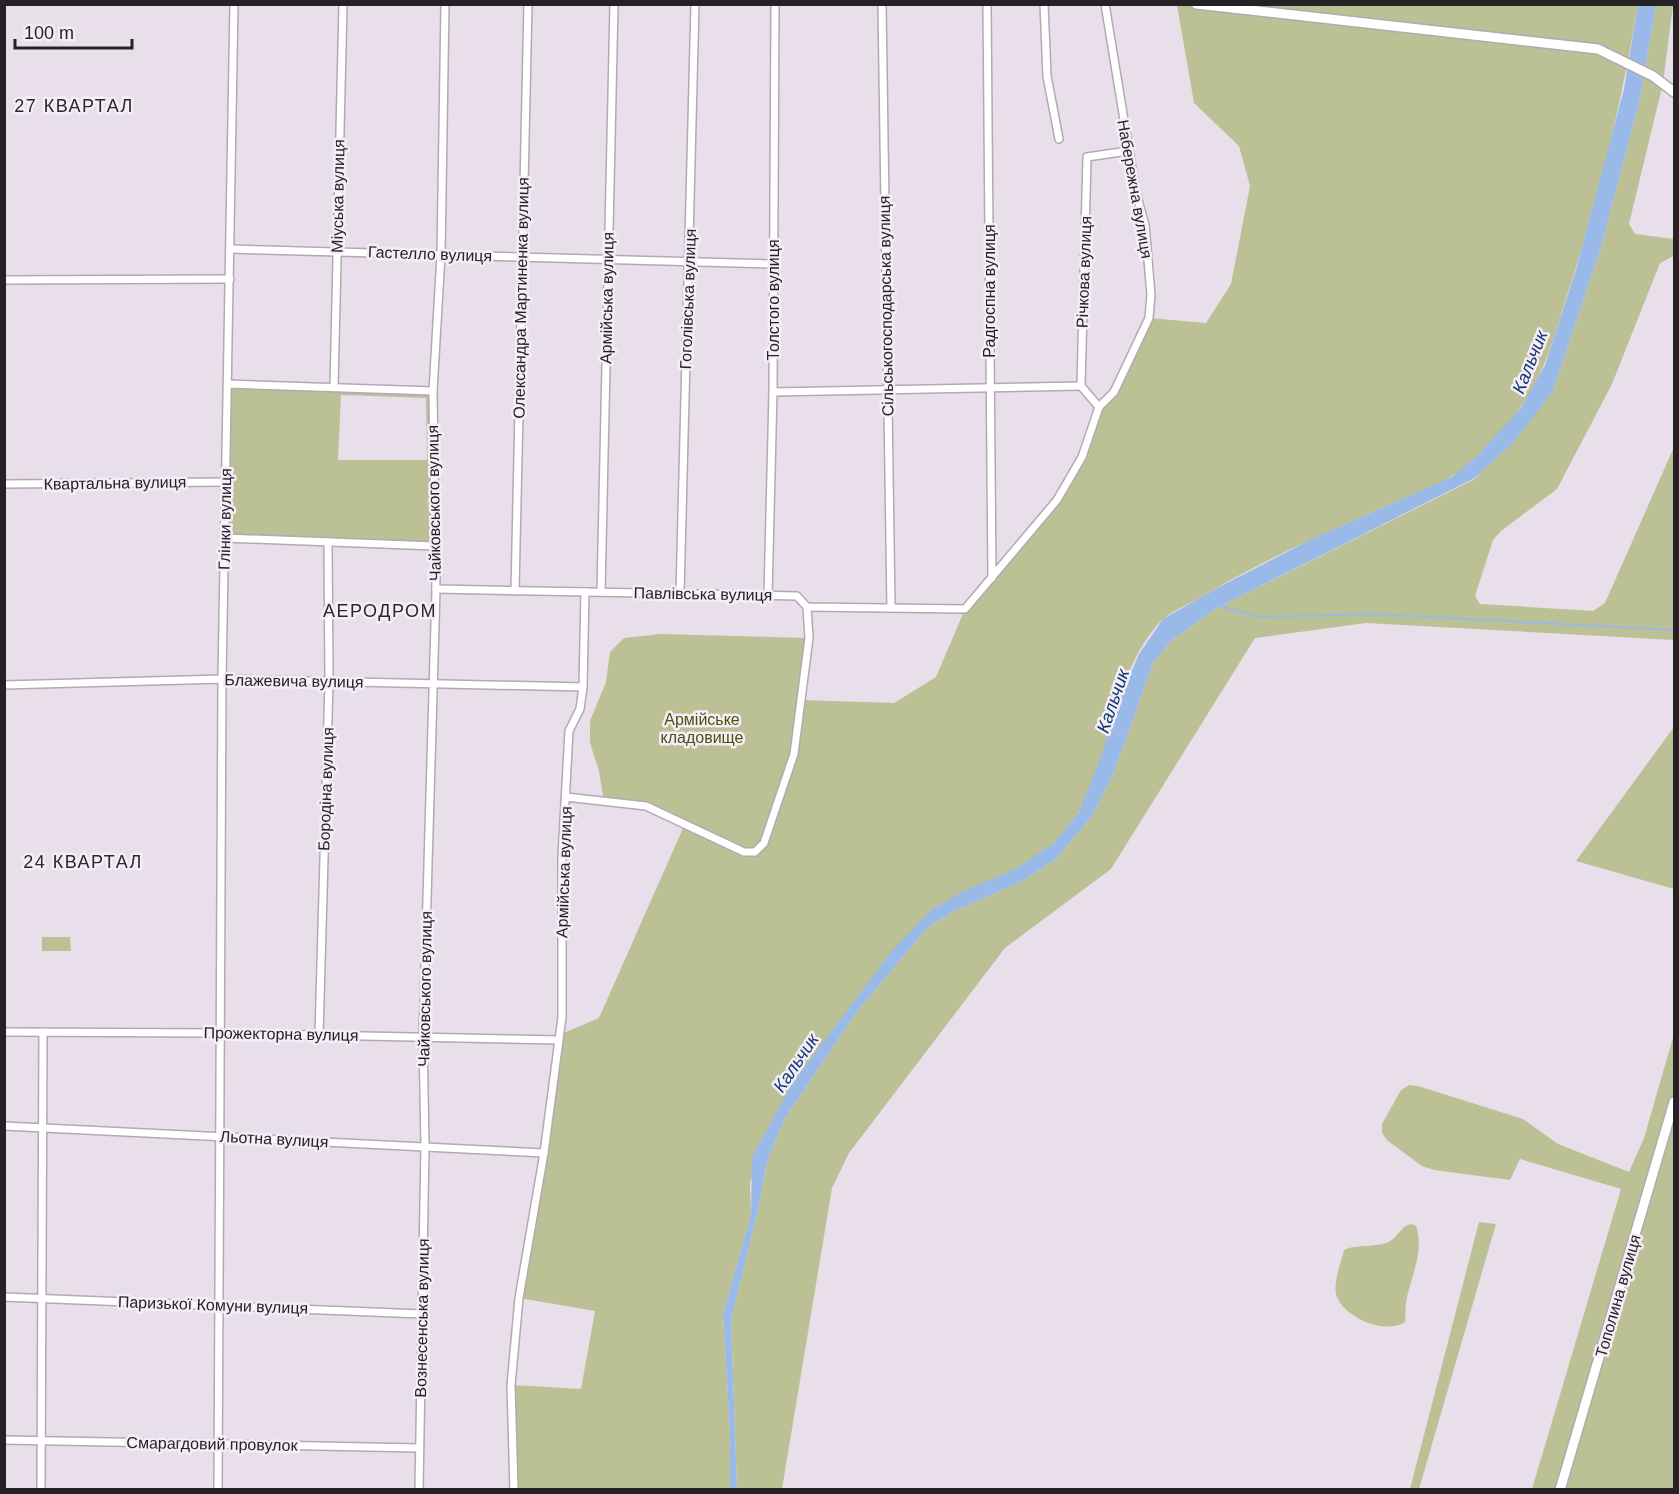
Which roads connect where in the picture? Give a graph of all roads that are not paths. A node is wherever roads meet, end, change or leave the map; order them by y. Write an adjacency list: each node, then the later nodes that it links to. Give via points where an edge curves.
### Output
1 (234, 4): 16 (street, Глінки вулиця)
2 (343, 4): 17 (street, Міуська вулиця)
3 (445, 4): 18 (street, Чайковського вулиця)
4 (528, 4): 19 (street, Олександра Мартиненка вулиця)
5 (614, 4): 20 (street, Армійська вулиця)
6 (695, 4): 21 (street, Гоголівська вулиця)
7 (775, 4): 22 (street, Толстого вулиця)
8 (882, 4): 29 (street, Сільськогосподарська вулиця)
9 (987, 4): 28 (street, Радгоспна вулиця)
10 (1044, 4): 14 (street, via 1047,76)
11 (1104, 4): 15 (street, Набережна вулиця)
12 (1196, 4): 13 (street, via 1598,49 1653,76)
13 (1674, 92)
14 (1059, 140)
15 (1128, 151): 26 (street, Річкова вулиця, via 1088,157); 32 (street, Набережна вулиця, via 1145,225 1151,306 1129,364 1114,392)
16 (231, 249): 17 (street, Гастелло вулиця); 23 (street, Глінки вулиця)
17 (336, 252): 18 (street, Гастелло вулиця); 27 (street, Міуська вулиця)
18 (441, 255): 19 (street, Гастелло вулиця); 30 (street, Чайковського вулиця)
19 (523, 257): 20 (street, Гастелло вулиця); 40 (street, Олександра Мартиненка вулиця)
20 (608, 259): 21 (street, Гастелло вулиця); 42 (street, Армійська вулиця)
21 (690, 261): 22 (street, Гастелло вулиця); 43 (street, Гоголівська вулиця)
22 (773, 264): 31 (street, Толстого вулиця)
23 (230, 279): 24 (street); 25 (street, Глінки вулиця)
24 (4, 280)
25 (228, 384): 27 (street); 33 (street, Глінки вулиця)
26 (1081, 386): 28 (street); 32 (street)
27 (334, 387): 30 (street)
28 (990, 388): 29 (street); 38 (street, Радгоспна вулиця)
29 (887, 390): 31 (street); 46 (street, Сільськогосподарська вулиця)
30 (433, 391): 37 (street, Чайковського вулиця)
31 (773, 392): 44 (street, Толстого вулиця)
32 (1099, 407): 38 (street, Набережна вулиця, via 1082,457 1057,500)
33 (226, 482): 34 (street, Квартальна вулиця); 35 (street, Глінки вулиця)
34 (4, 484)
35 (225, 538): 36 (street); 47 (street, Глінки вулиця)
36 (328, 542): 37 (street); 48 (street, Бородіна вулиця)
37 (435, 546): 39 (street, Чайковського вулиця)
38 (992, 578): 46 (street, Павлівська вулиця, via 965,609)
39 (436, 589): 40 (street, Павлівська вулиця); 49 (street, Чайковського вулиця)
40 (514, 591): 41 (street, Павлівська вулиця)
41 (585, 592): 42 (street, Павлівська вулиця); 51 (street, Армійська вулиця)
42 (601, 592): 43 (street, Павлівська вулиця)
43 (680, 594): 44 (street, Павлівська вулиця)
44 (768, 596): 45 (street, Павлівська вулиця, via 797,596)
45 (807, 607): 46 (street, Павлівська вулиця); 52 (street, via 809,638 794,754 764,843 755,852 744,852 646,806)
46 (891, 608)
47 (222, 680): 48 (street, Блажевича вулиця); 50 (street, Блажевича вулиця); 55 (street, Глінки вулиця)
48 (329, 682): 49 (street, Блажевича вулиця); 56 (street, Бородіна вулиця)
49 (433, 684): 51 (street, Блажевича вулиця); 57 (street, Чайковського вулиця)
50 (4, 685)
51 (583, 687): 52 (street, Армійська вулиця, via 580,708 569,731)
52 (566, 797): 58 (street, Армійська вулиця, via 561,905 562,1017)
53 (4, 1032): 54 (street, Прожекторна вулиця)
54 (43, 1032): 55 (street, Прожекторна вулиця); 61 (street)
55 (219, 1033): 56 (street, Прожекторна вулиця); 62 (street, Глінки вулиця)
56 (319, 1035): 57 (street, Прожекторна вулиця)
57 (423, 1037): 58 (street, Прожекторна вулиця); 63 (street, Чайковського вулиця)
58 (558, 1040): 64 (street, Армійська вулиця)
59 (1674, 1102): 77 (street, Тополина вулиця)
60 (4, 1125): 61 (street, Льотна вулиця)
61 (42, 1127): 62 (street, Льотна вулиця); 66 (street)
62 (219, 1136): 63 (street, Льотна вулиця); 67 (street, Глінки вулиця)
63 (425, 1146): 64 (street, Льотна вулиця); 68 (street, Вознесенська вулиця)
64 (544, 1153): 76 (street, via 519,1298 512,1374)
65 (4, 1296): 66 (street, Паризької Комуни вулиця)
66 (42, 1298): 67 (street, Паризької Комуни вулиця); 70 (street)
67 (218, 1305): 68 (street, Паризької Комуни вулиця); 71 (street, Глінки вулиця)
68 (422, 1314): 72 (street, Вознесенська вулиця)
69 (4, 1440): 70 (street, Смарагдовий провулок)
70 (41, 1441): 71 (street, Смарагдовий провулок); 73 (street)
71 (218, 1444): 72 (street, Смарагдовий провулок); 74 (street, Глінки вулиця)
72 (419, 1448): 75 (street, Вознесенська вулиця)
73 (41, 1490)
74 (218, 1490)
75 (419, 1490)
76 (514, 1490)
77 (1560, 1490)

